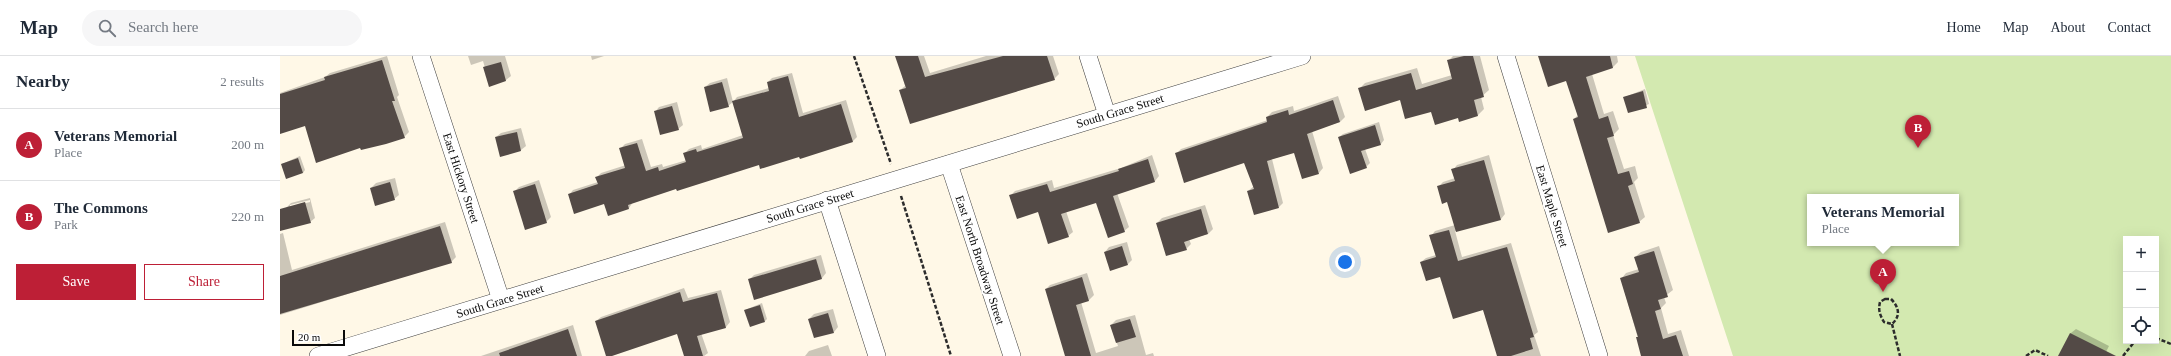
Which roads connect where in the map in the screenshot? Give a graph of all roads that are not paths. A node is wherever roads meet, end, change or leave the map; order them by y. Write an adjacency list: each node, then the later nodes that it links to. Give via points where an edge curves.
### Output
1 (421, 56): 8 (street, East Hickory Street)
2 (1088, 56): 5 (street)
3 (1302, 56): 5 (street, South Grace Street)
4 (1506, 56): 12 (street, East Maple Street)
5 (1107, 114): 6 (street, South Grace Street)
6 (949, 164): 7 (street, South Grace Street); 11 (street, East North Broadway Street)
7 (827, 200): 8 (street, South Grace Street); 10 (street)
8 (502, 300): 9 (street, South Grace Street)
9 (318, 356)
10 (877, 356)
11 (1012, 356)
12 (1599, 356)

